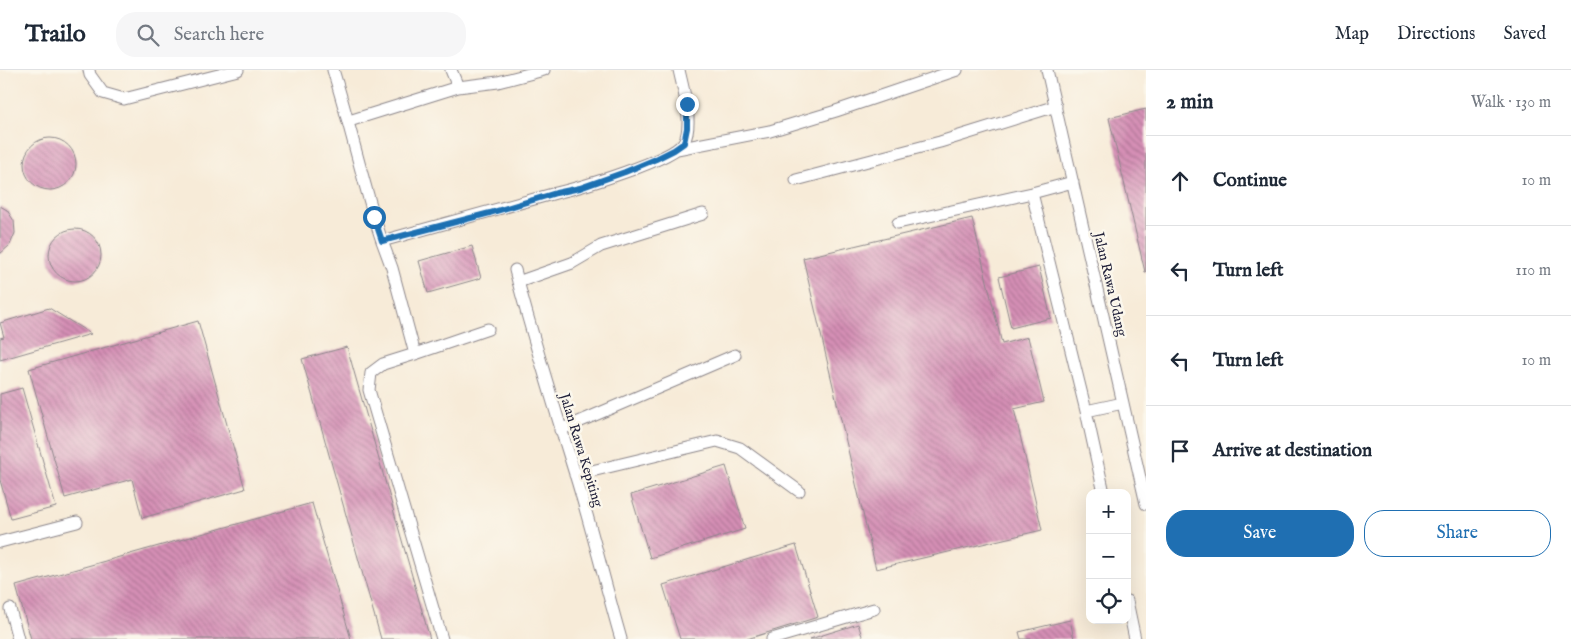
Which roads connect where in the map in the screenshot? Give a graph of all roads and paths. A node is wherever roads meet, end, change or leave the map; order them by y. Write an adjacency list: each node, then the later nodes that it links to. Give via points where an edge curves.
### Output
1 (89, 70): 2 (lane, via 103,93 124,99)
2 (238, 70)
3 (333, 70): 11 (lane)
4 (451, 70): 9 (lane)
5 (544, 70): 9 (lane, via 498,82)
6 (679, 70): 12 (lane, via 687,104 687,128 684,143)
7 (957, 70): 12 (lane, via 770,131)
8 (1047, 70): 10 (lane, Jalan Rawa Udang)
9 (458, 87): 11 (lane)
10 (1055, 102): 13 (lane, via 940,142); 14 (lane, Jalan Rawa Udang)
11 (349, 121): 18 (lane)
12 (675, 149): 18 (lane, via 580,188)
13 (796, 180)
14 (1073, 182): 15 (lane); 24 (lane, Jalan Rawa Udang)
15 (1032, 193): 17 (lane); 25 (lane)
16 (703, 214): 20 (lane, via 601,246 572,263)
17 (898, 223)
18 (382, 241): 22 (lane)
19 (515, 270): 20 (lane, Jalan Rawa Kepiting)
20 (518, 282): 26 (lane, Jalan Rawa Kepiting)
21 (488, 329): 22 (lane)
22 (415, 354): 37 (lane, via 383,364 371,373 369,390)
23 (735, 355): 26 (lane)
24 (1123, 403): 25 (lane); 30 (lane, Jalan Rawa Udang)
25 (1086, 411): 28 (lane)
26 (560, 430): 27 (lane, Jalan Rawa Kepiting)
27 (575, 475): 29 (lane, via 717,441 740,448); 38 (lane, Jalan Rawa Kepiting)
28 (1103, 489)
29 (799, 492)
30 (1146, 504)
31 (77, 522): 32 (lane)
32 (0, 542)
33 (10, 609): 36 (lane)
34 (874, 610): 39 (lane)
35 (1131, 618): 40 (lane)
36 (18, 639)
37 (442, 639)
38 (621, 639)
39 (772, 639)
40 (1136, 639)

